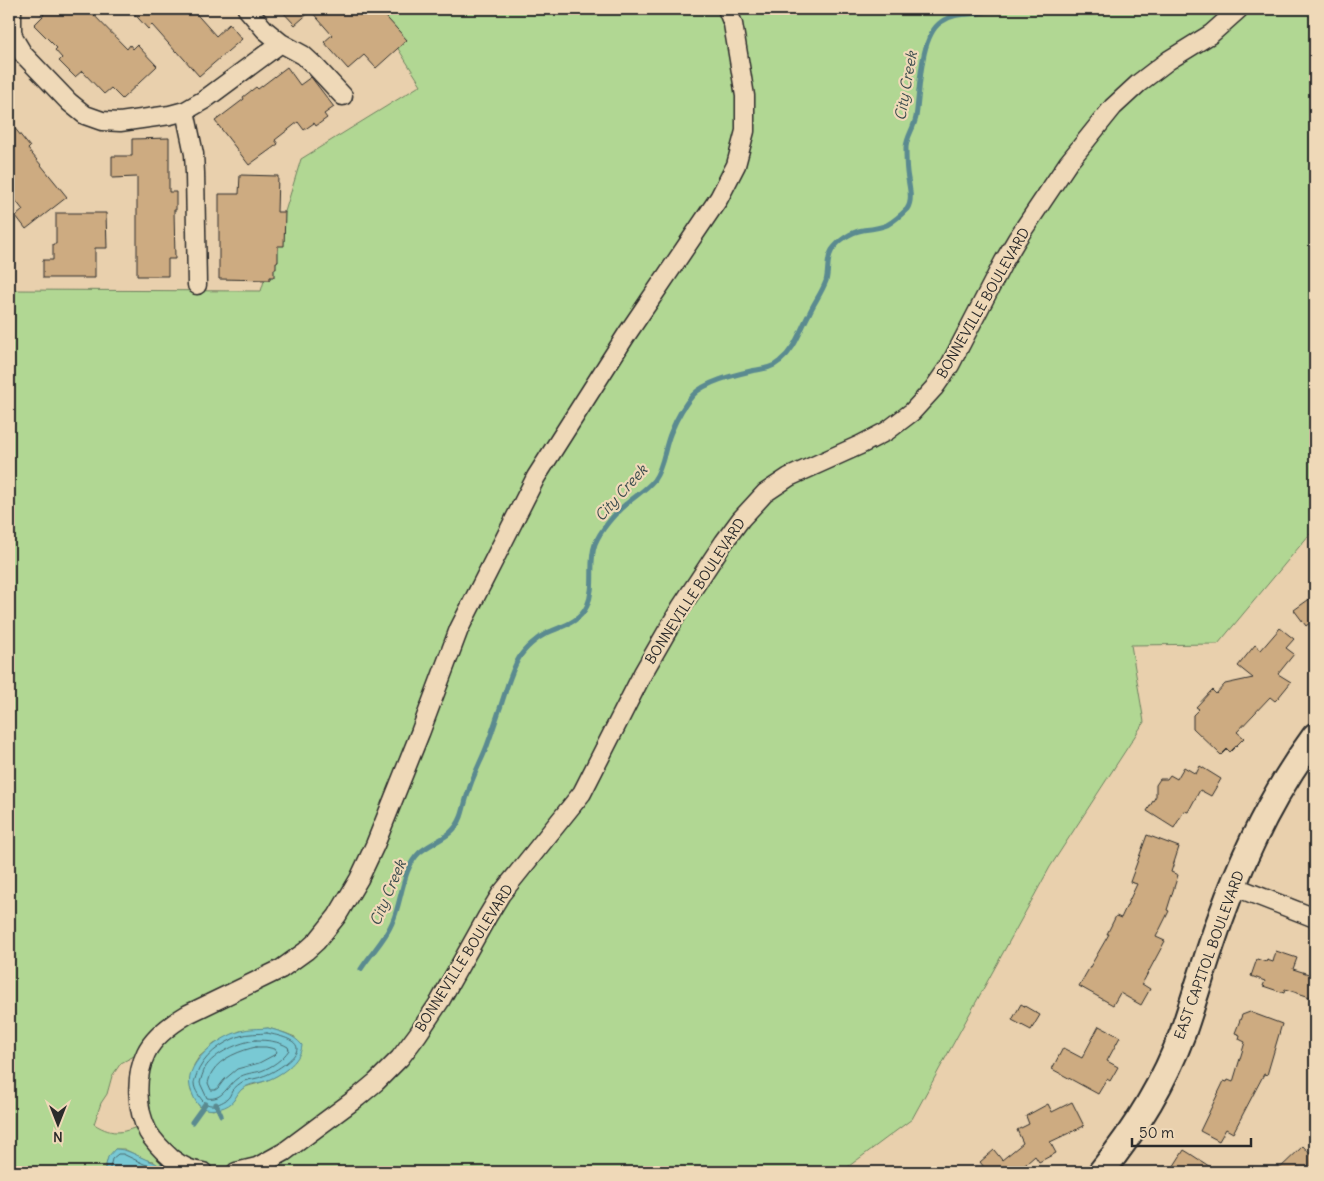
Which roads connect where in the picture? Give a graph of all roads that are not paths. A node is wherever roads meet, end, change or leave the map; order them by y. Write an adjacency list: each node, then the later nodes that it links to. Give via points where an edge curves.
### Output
1 (12, 9): 7 (street, via 12,31 23,54 85,115 111,122)
2 (246, 9): 5 (street)
3 (727, 9): 12 (street, via 733,24 745,96 745,131 736,165 705,221 627,334 536,477 459,628 375,846 347,900 306,951 281,969 176,1021 154,1040 147,1051 138,1087 148,1131 177,1162)
4 (1239, 9): 13 (street, BONNEVILLE BOULEVARD, via 1211,34 1139,83 1113,107 1068,163 1004,261 950,365 912,412 888,431 860,446 789,477 765,493 741,519 682,607 643,673 582,793 501,894 440,1001 400,1058 358,1097 284,1152 257,1166)
5 (281, 42): 6 (street, via 315,66); 7 (street)
6 (343, 96)
7 (185, 111): 8 (street, via 196,172)
8 (197, 284)
9 (1315, 736): 10 (street, EAST CAPITOL BOULEVARD, via 1265,817)
10 (1233, 886): 11 (street); 14 (street, EAST CAPITOL BOULEVARD, via 1169,1064 1136,1124)
11 (1315, 918)
12 (200, 1169)
13 (236, 1172)
14 (1101, 1172)

